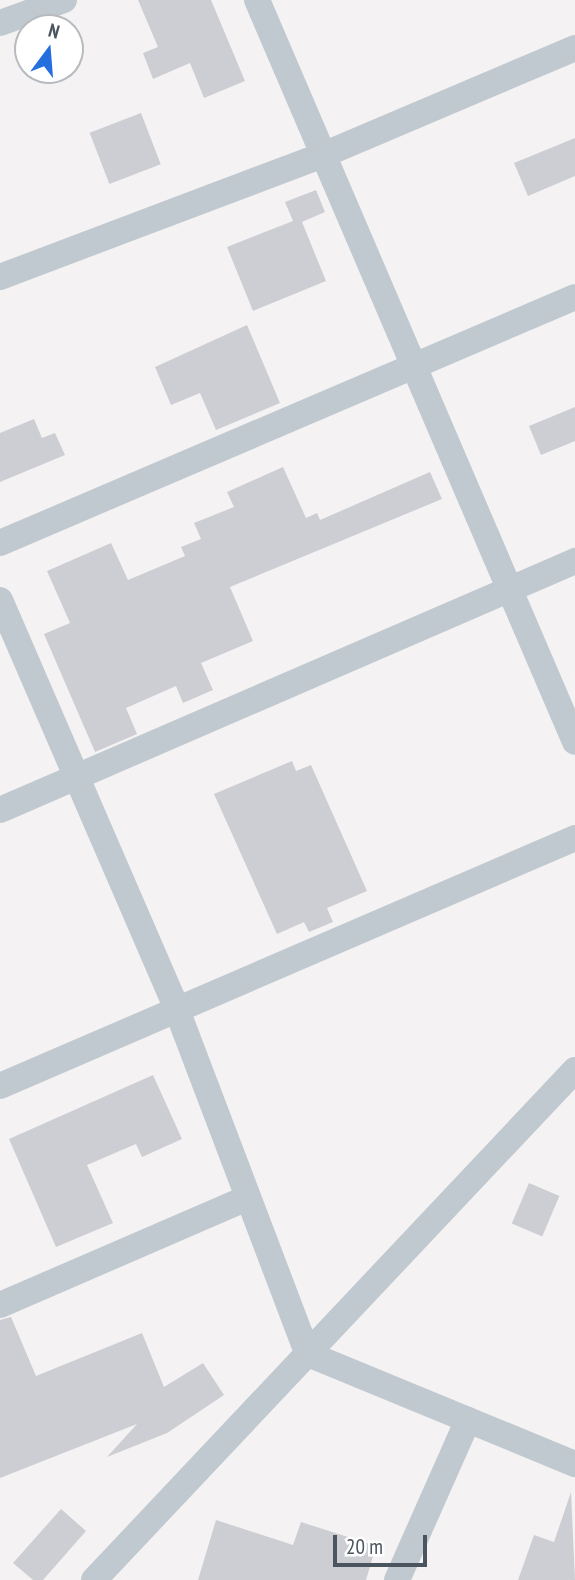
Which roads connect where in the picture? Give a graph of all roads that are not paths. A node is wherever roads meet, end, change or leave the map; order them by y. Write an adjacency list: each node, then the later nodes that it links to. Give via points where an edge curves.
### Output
1 (64, 0): 3 (street)
2 (257, 0): 5 (street)
3 (0, 23)
4 (575, 48): 5 (street)
5 (324, 155): 6 (street); 8 (street)
6 (0, 277)
7 (575, 297): 8 (street)
8 (413, 364): 9 (street); 11 (street)
9 (0, 543)
10 (575, 561): 11 (street)
11 (509, 590): 13 (street); 14 (street)
12 (0, 600): 14 (street)
13 (575, 742)
14 (76, 777): 15 (street); 17 (street)
15 (0, 810)
16 (575, 838): 17 (street)
17 (177, 1010): 19 (street); 20 (street)
18 (575, 1070): 22 (street)
19 (0, 1086)
20 (247, 1198): 21 (street); 22 (street)
21 (0, 1306)
22 (308, 1354): 23 (street); 25 (street)
23 (468, 1420): 24 (street); 26 (street)
24 (575, 1464)
25 (94, 1580)
26 (397, 1580)

